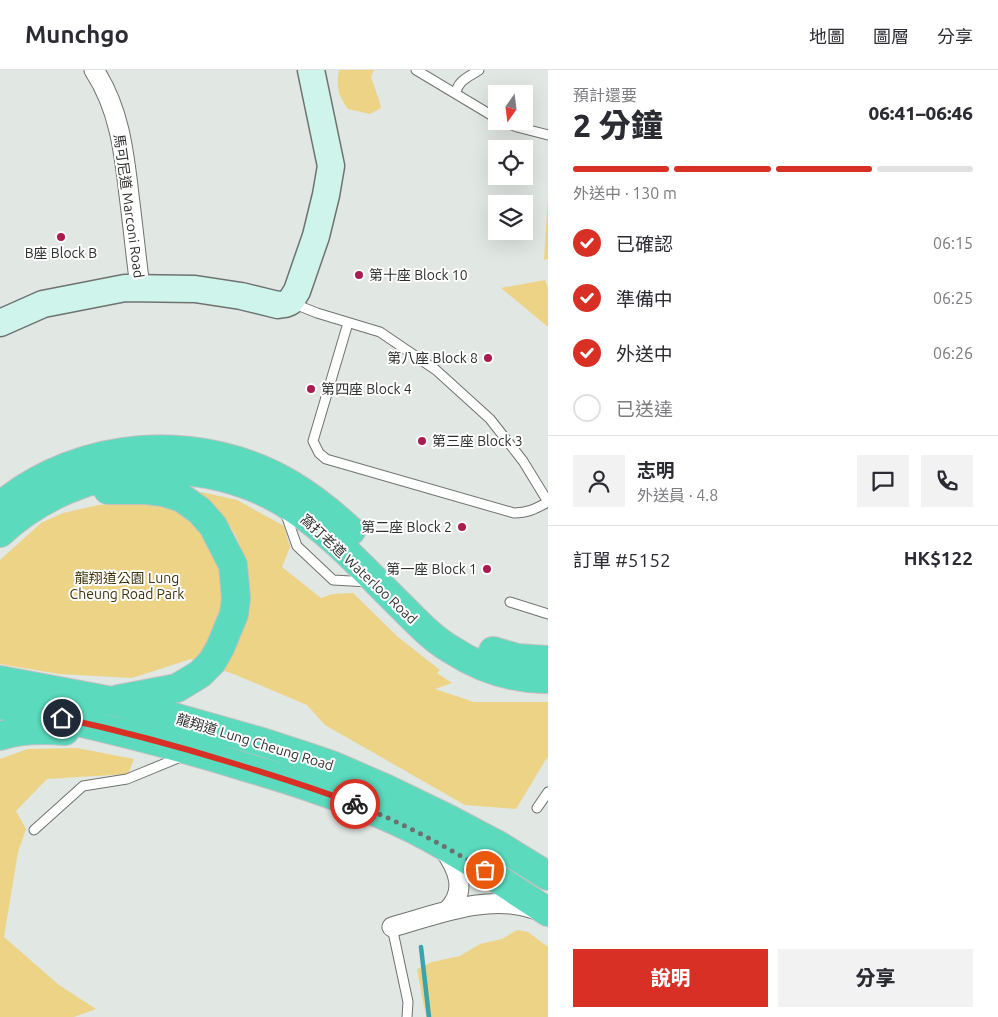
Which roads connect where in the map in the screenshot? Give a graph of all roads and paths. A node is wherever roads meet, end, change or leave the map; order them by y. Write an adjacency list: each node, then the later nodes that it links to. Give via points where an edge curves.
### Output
1 (94, 70): 9 (street, 馬可尼道 Marconi Road, via 110,100 121,136)
2 (311, 70): 10 (street, via 331,166 316,236)
3 (416, 70): 5 (lane)
4 (479, 70): 5 (lane, via 458,85)
5 (456, 94): 6 (lane)
6 (488, 113)
7 (529, 130): 8 (lane)
8 (548, 135)
9 (140, 287): 10 (street, via 209,291 278,305); 11 (street, via 43,304)
10 (290, 302): 12 (lane)
11 (0, 323)
12 (348, 323): 14 (lane, via 380,332 436,370 490,419 523,461); 14 (lane, via 313,441 319,454 326,459 514,513 531,511)
13 (59, 493): 16 (highway, 窩打老道 Waterloo Road, via 23,514); 20 (highway, 窩打老道 Waterloo Road, via 114,474 135,471 171,470 209,475 251,487 294,509 320,529 429,633 462,657 503,673); 22 (highway, via 146,490 182,498 213,526 233,565 234,614 212,662 177,688)
14 (548, 502)
15 (0, 506): 19 (highway, 窩打老道 Waterloo Road, via 54,472 111,454 157,449 222,457 265,472 305,493 344,525 441,619 473,642 517,658)
16 (0, 533)
17 (510, 602): 18 (lane)
18 (548, 614)
19 (548, 660)
20 (548, 679)
21 (0, 680): 22 (highway, 龍翔道 Lung Cheung Road)
22 (112, 701): 29 (highway, 龍翔道 Lung Cheung Road, via 334,766)
23 (0, 705): 24 (highway, 龍翔道 Lung Cheung Road)
24 (111, 729): 25 (highway, via 82,732 34,729); 26 (highway, 龍翔道 Lung Cheung Road)
25 (0, 736)
26 (195, 751): 29 (highway, 龍翔道 Lung Cheung Road, via 332,794); 30 (lane, via 127,779 83,786)
27 (548, 792): 28 (lane)
28 (537, 808)
29 (401, 810): 31 (highway, 龍翔道 Lung Cheung Road); 32 (highway, 龍翔道 Lung Cheung Road, via 498,845)
30 (34, 830)
31 (440, 844): 33 (street, via 453,862 458,877 459,890); 34 (highway, 龍翔道 Lung Cheung Road)
32 (548, 876)
33 (447, 912): 34 (street, via 504,903); 35 (street)
34 (548, 913)
35 (392, 927): 36 (lane, via 408,1002)
36 (407, 1017)

